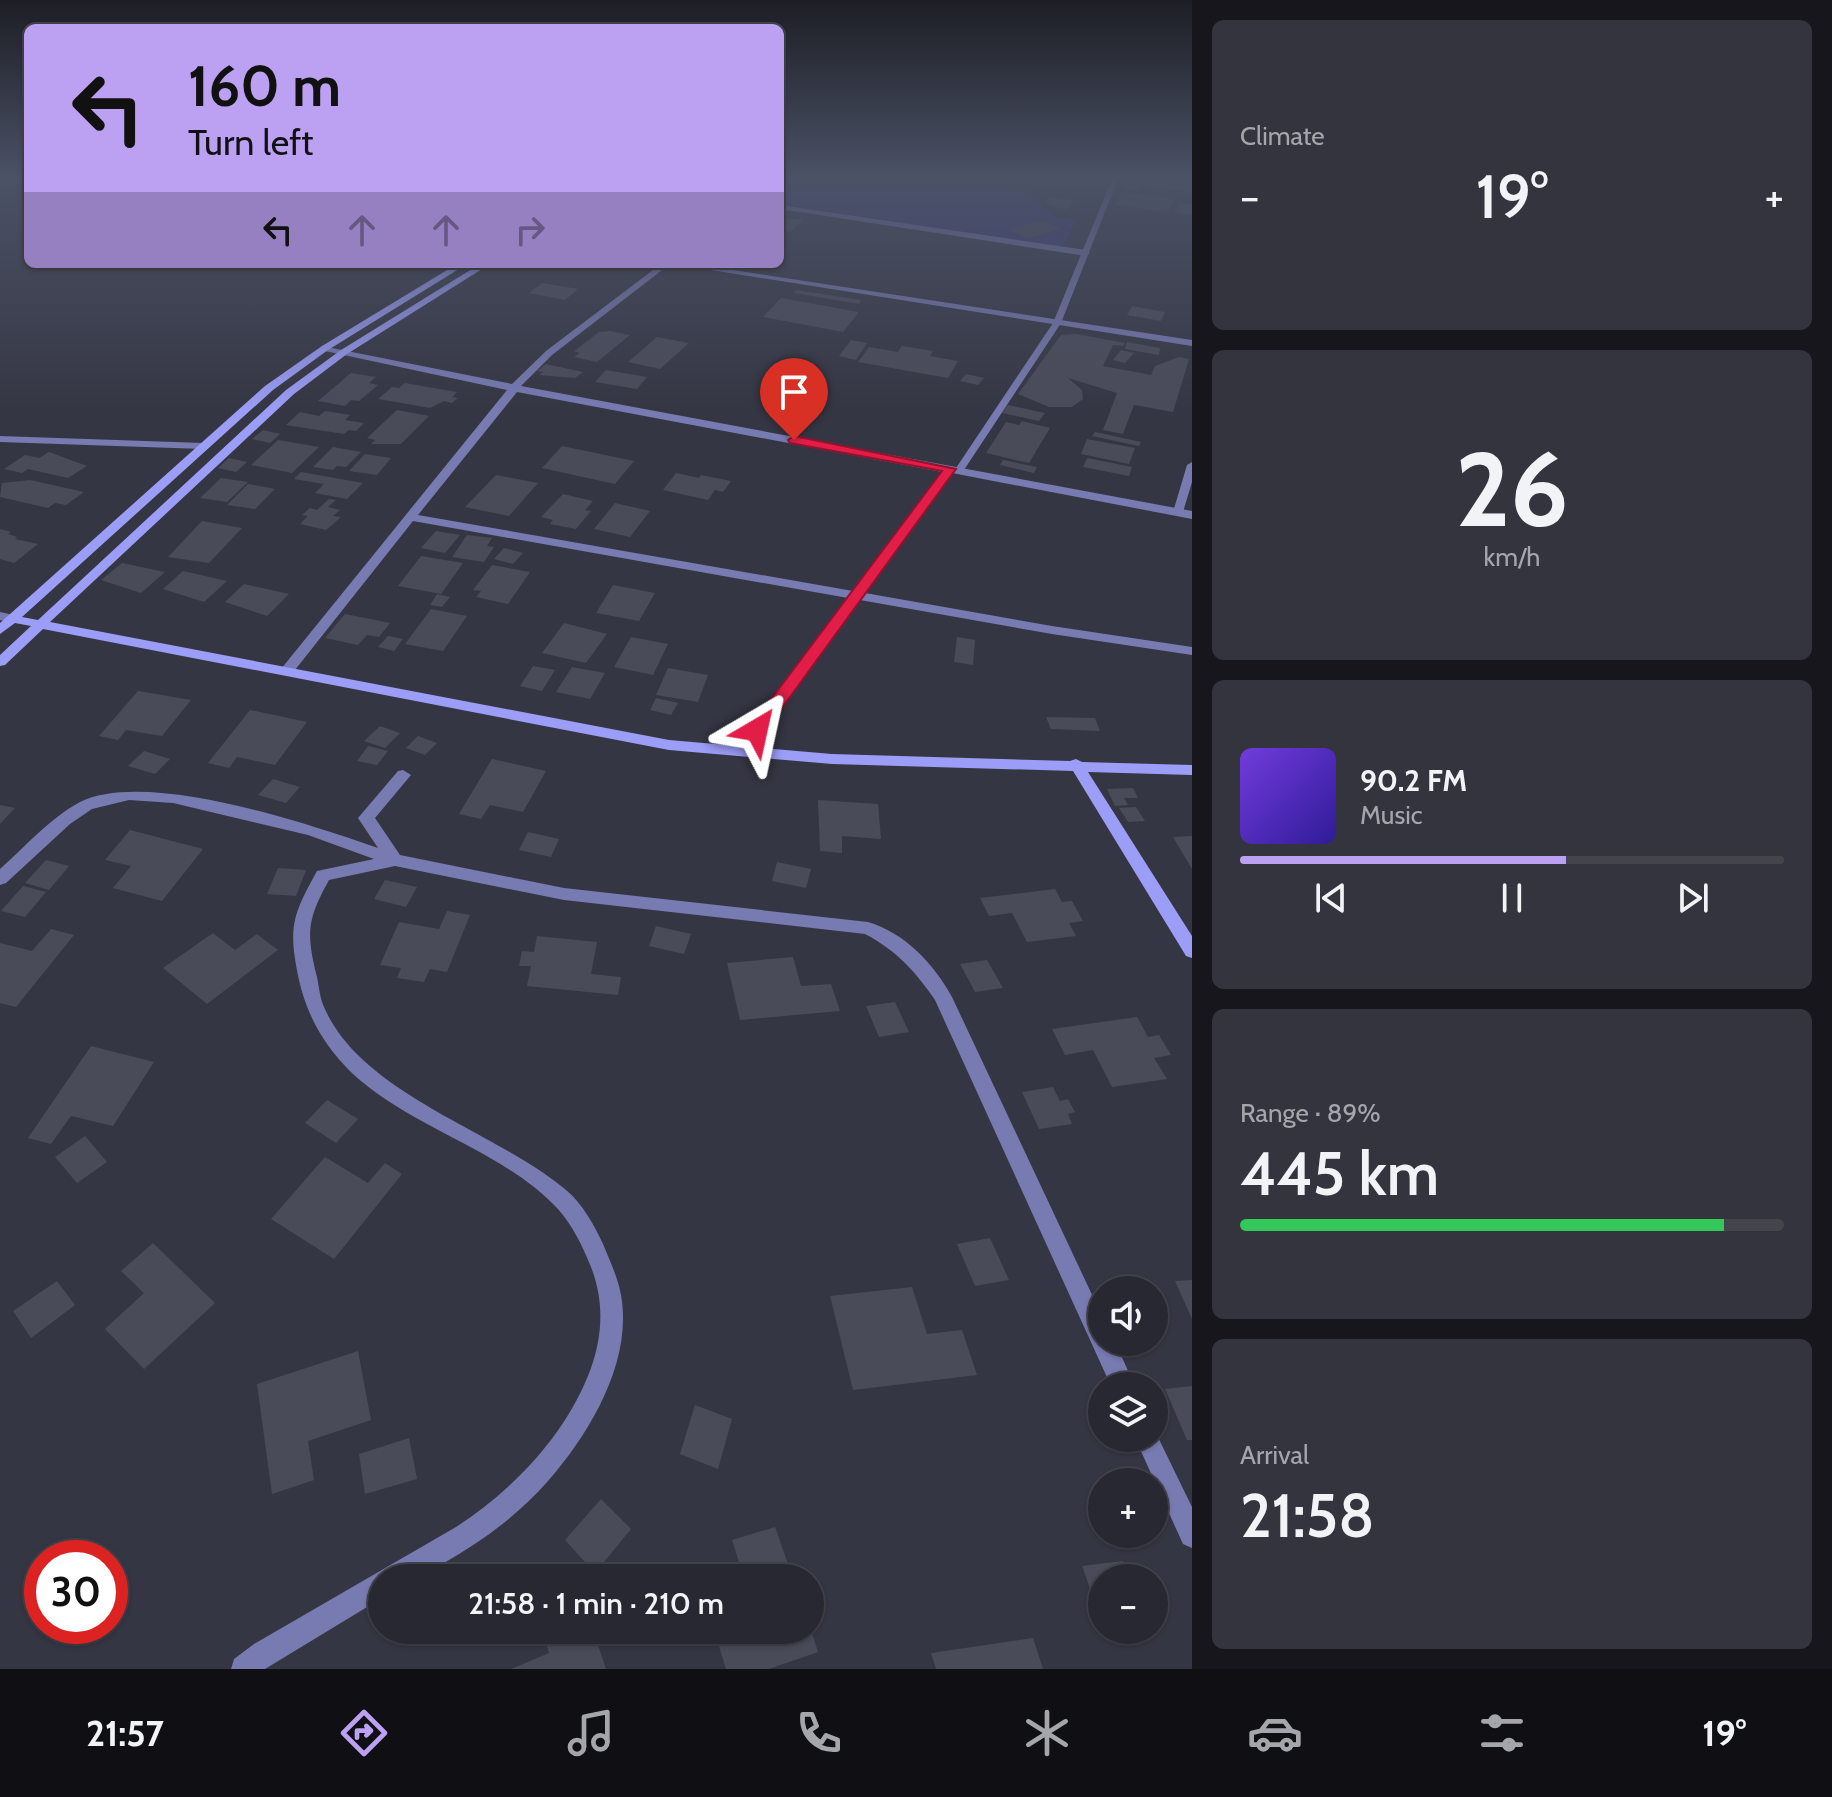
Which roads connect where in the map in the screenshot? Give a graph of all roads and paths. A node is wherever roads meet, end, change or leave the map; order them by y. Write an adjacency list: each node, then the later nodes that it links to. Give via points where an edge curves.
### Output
1 (1084, 257): 8 (lane)
2 (456, 268): 6 (main road)
3 (479, 268): 7 (main road)
4 (661, 268): 12 (street, via 549,353)
5 (703, 268): 8 (street)
6 (430, 284): 7 (main road); 10 (main road)
7 (447, 287): 11 (main road)
8 (1057, 323): 9 (street); 16 (lane)
9 (1192, 343)
10 (325, 348): 11 (street); 14 (main road)
11 (344, 352): 12 (street); 22 (main road, via 258,419)
12 (514, 388): 16 (street); 19 (street)
13 (0, 439): 14 (street)
14 (203, 446): 21 (main road)
15 (1192, 465): 17 (lane)
16 (954, 470): 17 (street); 20 (street)
17 (1178, 512): 18 (street)
18 (1192, 515)
19 (410, 517): 20 (street); 26 (street)
20 (856, 594): 24 (street); 27 (street)
21 (7, 617): 22 (main road); 23 (main road)
22 (42, 624): 25 (main road); 26 (main road)
23 (0, 630)
24 (1192, 651)
25 (0, 662)
26 (286, 672): 27 (main road, via 599,733)
27 (741, 753): 28 (main road)
28 (1076, 764): 29 (main road); 33 (main road)
29 (1192, 770)
30 (403, 775): 31 (street, via 366,818)
31 (395, 860): 32 (street, via 311,830 173,798 129,795 87,805); 34 (street, via 564,894 868,928 894,940 917,959 943,997); 37 (street, via 323,875 301,924 306,988 319,1015 343,1052 372,1080 561,1197 584,1227 611,1299 610,1337 601,1368 585,1407 553,1457 505,1507)
32 (0, 879)
33 (1192, 951)
34 (1088, 1311)
35 (1153, 1452): 36 (street)
36 (1192, 1535)
37 (415, 1564)
38 (368, 1592): 39 (street)
39 (244, 1669)

